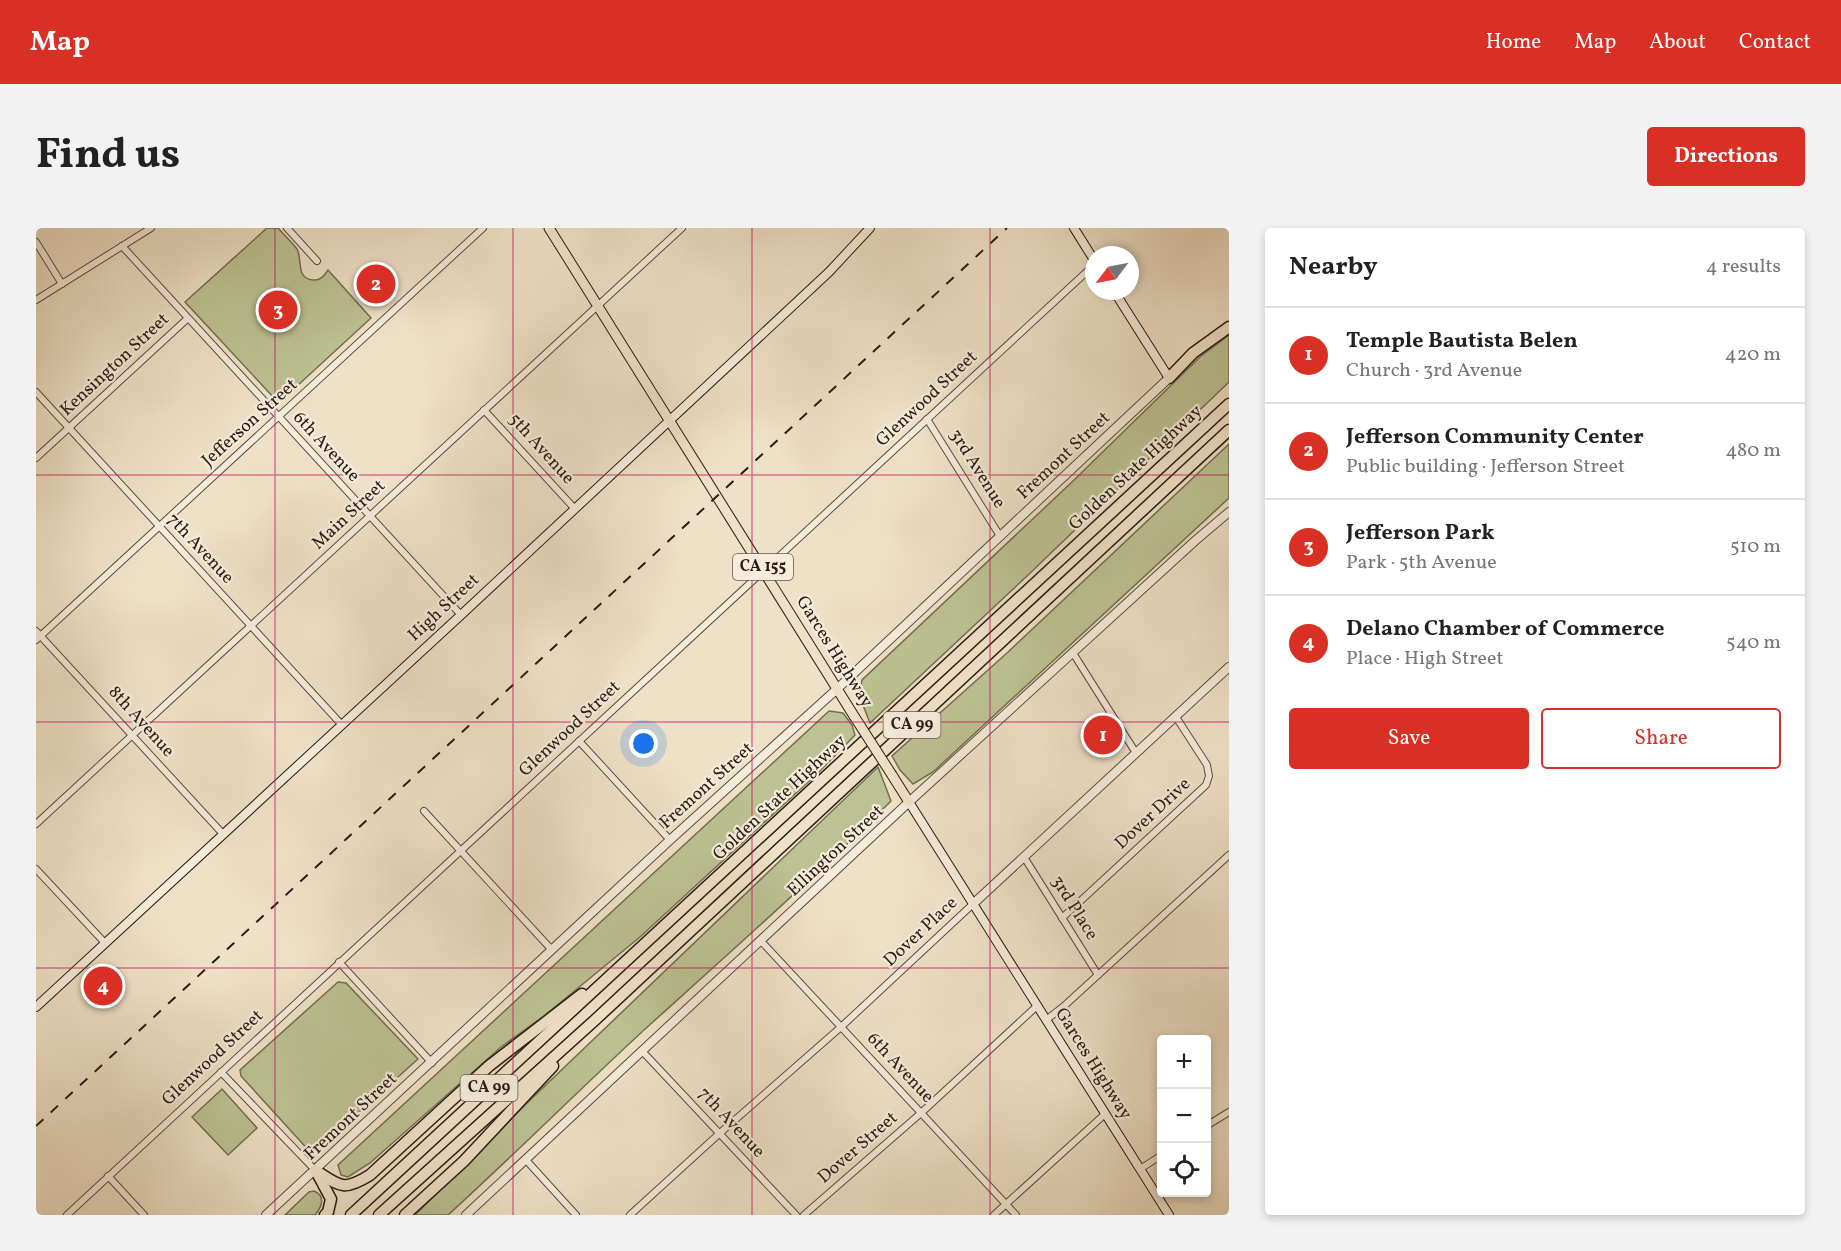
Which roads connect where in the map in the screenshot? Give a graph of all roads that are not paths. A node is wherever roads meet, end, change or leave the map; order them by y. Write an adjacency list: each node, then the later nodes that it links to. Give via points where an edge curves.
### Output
1 (151, 228): 9 (street)
2 (287, 228): 11 (street)
3 (483, 228): 23 (street, Jefferson Street)
4 (549, 228): 16 (main road, Garces Highway / CA 155)
5 (682, 228): 16 (street, Main Street)
6 (870, 228): 25 (main road, High Street, via 829,272)
7 (1074, 228): 10 (main road)
8 (36, 242): 13 (street)
9 (122, 246): 13 (street); 17 (street, 6th Avenue)
10 (1085, 246)
11 (317, 261)
12 (1085, 273): 24 (street, Glenwood Street)
13 (62, 284): 14 (street)
14 (36, 300)
15 (1120, 300): 19 (main road)
16 (598, 305): 22 (street, Main Street); 25 (main road, Garces Highway / CA 155)
17 (187, 319): 23 (street, 6th Avenue); 26 (street, Kensington Street)
18 (1229, 327): 19 (highway, via 1193,353)
19 (1169, 378): 33 (street, Fremont Street)
20 (36, 392): 26 (street, 7th Avenue)
21 (1229, 404): 61 (highway, Golden State Highway / CA 99)
22 (484, 410): 29 (street, 5th Avenue); 31 (street, Main Street)
23 (278, 417): 31 (street, 6th Avenue); 32 (street, Jefferson Street)
24 (927, 419): 33 (street, 3rd Avenue); 34 (street, Glenwood Street)
25 (669, 420): 29 (main road, High Street); 34 (main road, Garces Highway / CA 155)
26 (68, 428): 28 (street, Kensington Street); 32 (street, 7th Avenue)
27 (1229, 430): 65 (highway, Golden State Highway / CA 99)
28 (36, 458)
29 (575, 509): 35 (main road, High Street)
30 (1229, 512): 38 (street, Ellington Street)
31 (369, 517): 35 (street, 6th Avenue); 36 (street, Main Street)
32 (159, 527): 36 (street, 7th Avenue); 37 (street, Jefferson Street)
33 (1000, 536): 40 (street, Fremont Street)
34 (764, 570): 40 (main road, Garces Highway / CA 155); 44 (street, Glenwood Street)
35 (461, 615): 42 (main road, High Street)
36 (250, 626): 42 (street, 7th Avenue); 43 (street, Main Street)
37 (37, 636): 43 (street, 8th Avenue)
38 (1073, 653): 45 (street); 46 (street, Ellington Street)
39 (1229, 667): 41 (street, Dover Place)
40 (837, 689): 46 (main road, Garces Highway / CA 155, bridge); 50 (street, Fremont Street)
41 (1176, 717): 45 (street, Dover Place); 56 (street, Dover Drive, via 1207,765 1206,785)
42 (342, 725): 49 (main road, High Street)
43 (132, 735): 48 (street, Main Street); 49 (street, 8th Avenue)
44 (579, 741): 50 (street); 51 (street, Glenwood Street)
45 (1136, 753): 53 (street, Dover Place)
46 (909, 802): 55 (main road, Garces Highway); 57 (street, Ellington Street)
47 (424, 811): 51 (street)
48 (36, 824)
49 (223, 834): 58 (main road, High Street)
50 (670, 840): 59 (street, Fremont Street)
51 (460, 850): 59 (street); 60 (street, Glenwood Street)
52 (1229, 855): 62 (street)
53 (1024, 857): 55 (street, Dover Place); 56 (street, 3rd Place)
54 (36, 869): 58 (street)
55 (973, 904): 63 (main road, Garces Highway); 67 (street, Dover Place)
56 (1062, 918): 62 (street, 3rd Place)
57 (762, 941): 67 (street, 6th Avenue); 68 (street, Ellington Street)
58 (105, 943): 64 (main road, High Street)
59 (551, 949): 69 (street, Fremont Street)
60 (339, 962): 69 (street); 70 (street, Glenwood Street)
61 (626, 962): 79 (highway, via 489,1066 370,1175 342,1186); 86 (highway, Golden State Highway / CA 99)
62 (1098, 975): 66 (street)
63 (1037, 1006): 66 (main road, Garces Highway); 72 (street, Dover Street)
64 (36, 1007)
65 (595, 1020): 87 (highway, Golden State Highway / CA 99); 88 (highway, via 464,1161)
66 (1046, 1020): 73 (main road, Garces Highway)
67 (841, 1027): 72 (street, 6th Avenue); 75 (street, Dover Place)
68 (643, 1052): 75 (street, 7th Avenue); 77 (street, Ellington Street)
69 (432, 1063): 79 (street, Fremont Street)
70 (221, 1072): 79 (street); 80 (street, Glenwood Street)
71 (1229, 1112): 74 (street)
72 (921, 1113): 81 (street, 6th Avenue); 93 (street, Dover Street)
73 (1104, 1114): 78 (main road, Garces Highway); 81 (street)
74 (1211, 1123)
75 (720, 1133): 91 (street, Dover Place); 92 (street, 7th Avenue)
76 (1157, 1158): 78 (street)
77 (526, 1160): 89 (street, Ellington Street); 90 (street)
78 (1140, 1169): 96 (main road, Garces Highway)
79 (315, 1170): 84 (street, Fremont Street); 85 (highway, via 331,1199)
80 (108, 1176): 82 (street, Glenwood Street); 83 (street)
81 (1006, 1204): 94 (street); 95 (street, 6th Avenue)
82 (66, 1215)
83 (144, 1215)
84 (266, 1215)
85 (325, 1215)
86 (351, 1215)
87 (379, 1215)
88 (405, 1215)
89 (466, 1215)
90 (576, 1215)
91 (630, 1215)
92 (796, 1215)
93 (804, 1215)
94 (994, 1215)
95 (1016, 1215)
96 (1169, 1215)

